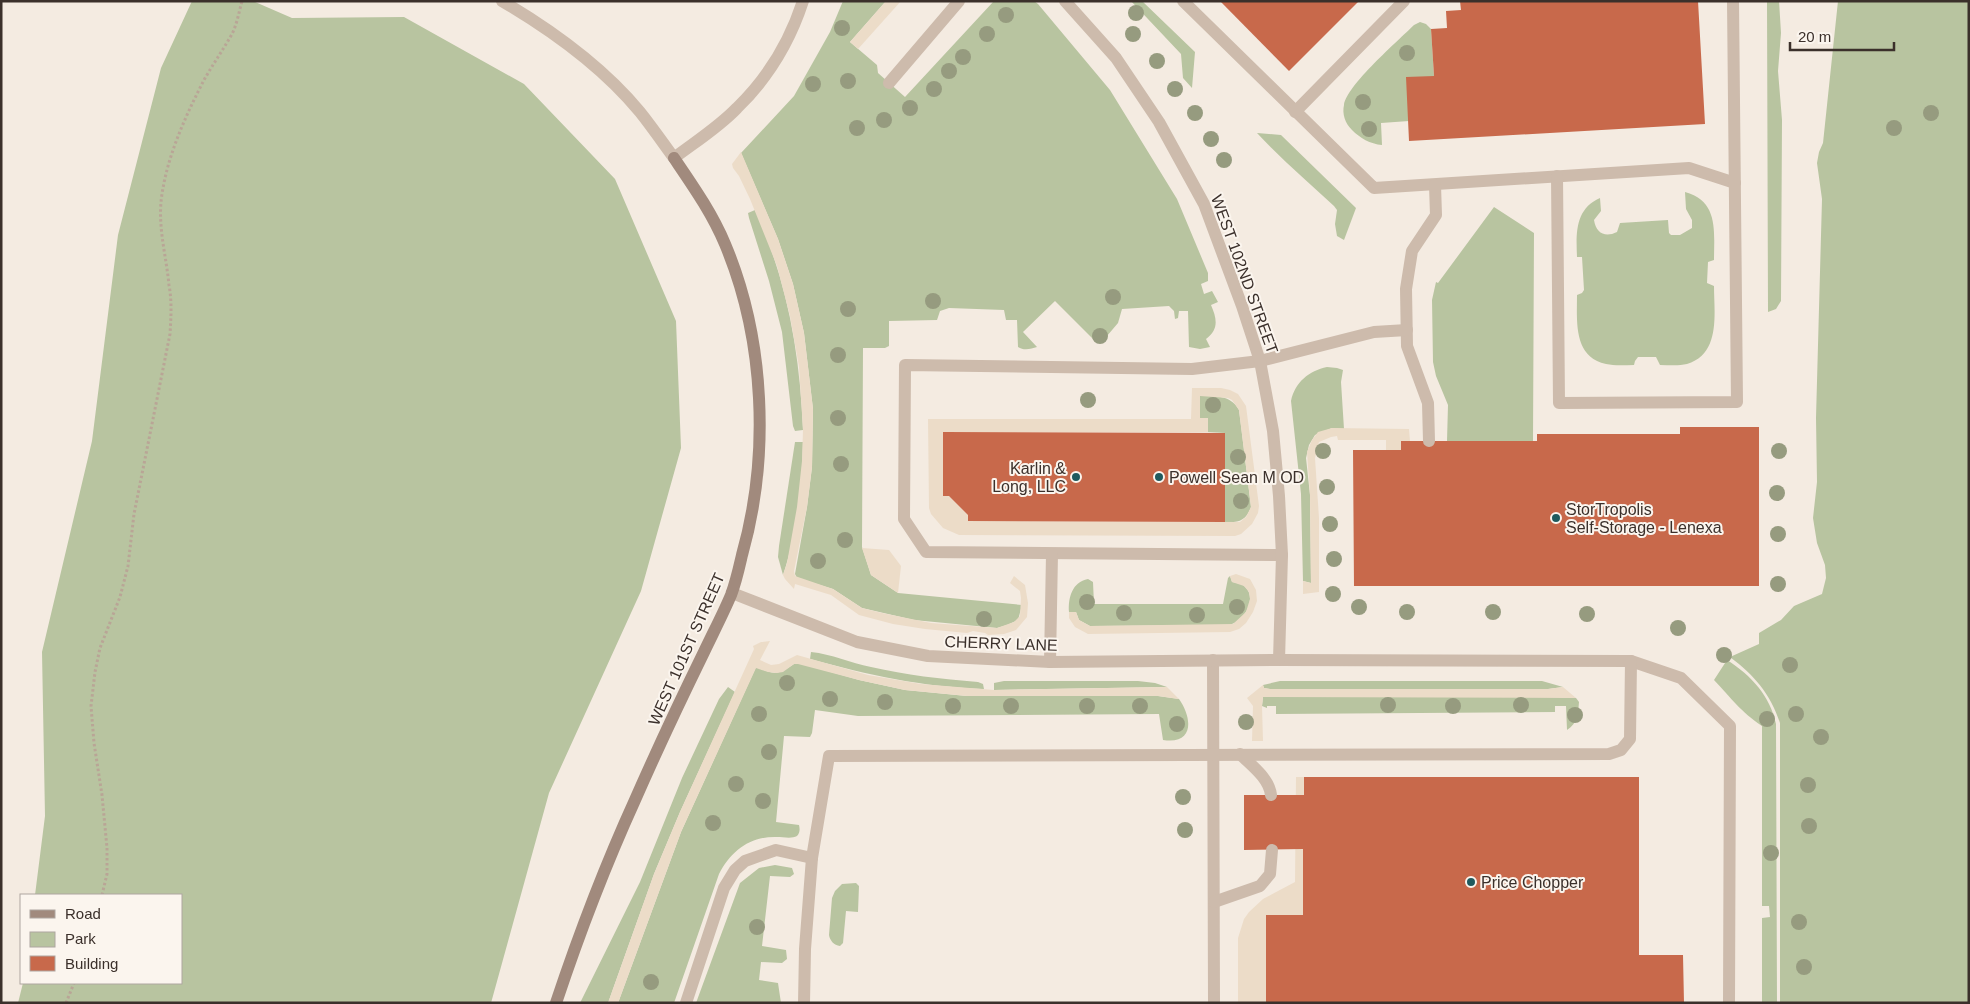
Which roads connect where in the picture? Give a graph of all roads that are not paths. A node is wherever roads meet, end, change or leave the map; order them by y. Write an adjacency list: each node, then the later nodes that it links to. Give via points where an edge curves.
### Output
1 (502, 1): 10 (street, via 558,36 604,73 640,112)
2 (803, 1): 10 (street, via 795,26 770,71 737,109)
3 (959, 1): 8 (street)
4 (1065, 1): 15 (street, WEST 102ND STREET, via 1116,58 1159,122 1204,204)
5 (1183, 1): 9 (street)
6 (1404, 1): 9 (street)
7 (1732, 1): 13 (street)
8 (889, 83)
9 (1296, 112): 12 (street, via 1374,188)
10 (674, 158): 19 (street, WEST 101ST STREET, via 701,196 725,244 744,301 754,349 760,452 748,536)
11 (1557, 176): 12 (street); 13 (street, via 1689,168); 13 (street, via 1559,402 1737,402)
12 (1435, 184): 14 (street, via 1436,215 1412,251 1408,269)
13 (1735, 184)
14 (1407, 330): 15 (street, via 1374,332); 16 (street, via 1407,346 1428,403)
15 (1260, 361): 17 (street, via 1192,370 905,365 904,519 926,552); 18 (street, WEST 102ND STREET, via 1273,431)
16 (1429, 441)
17 (1052, 554): 18 (street); 23 (street)
18 (1282, 555): 21 (street, WEST 102ND STREET)
19 (732, 593): 23 (street, CHERRY LANE, via 857,642 928,656); 30 (street, WEST 101ST STREET, via 634,800)
20 (1213, 660): 21 (street, CHERRY LANE); 23 (street, CHERRY LANE); 24 (street)
21 (1280, 660): 22 (street, CHERRY LANE)
22 (1631, 661): 25 (street, via 1630,738 1621,750 1609,754); 34 (street, CHERRY LANE, via 1681,678 1730,726)
23 (1050, 662)
24 (1213, 754): 25 (street); 28 (street, via 829,756); 29 (street)
25 (1240, 754): 26 (street, via 1270,787)
26 (1271, 795)
27 (1272, 850): 29 (street, via 1270,874 1260,886)
28 (812, 858): 31 (street, via 776,850 745,861 735,870 724,888); 32 (street)
29 (1214, 902): 33 (street)
30 (556, 1003)
31 (686, 1003)
32 (804, 1003)
33 (1214, 1003)
34 (1729, 1003)

